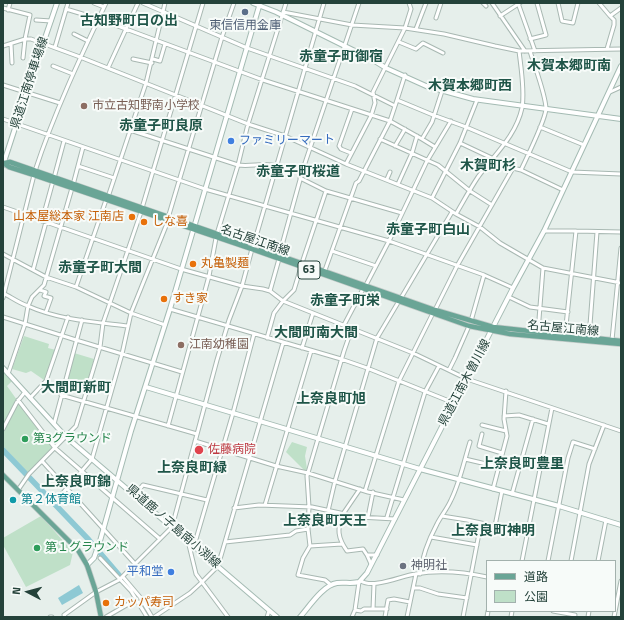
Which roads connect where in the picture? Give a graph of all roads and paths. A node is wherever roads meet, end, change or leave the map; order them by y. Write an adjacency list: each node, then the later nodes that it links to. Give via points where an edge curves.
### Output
1 (10, 3): 29 (street)
2 (57, 3): 39 (street, 県道江南停車場線)
3 (68, 3): 28 (street)
4 (94, 3): 25 (street)
5 (106, 3): 25 (street)
6 (138, 3): 32 (street)
7 (143, 3): 30 (street)
8 (165, 3): 30 (street)
9 (203, 3): 41 (street)
10 (234, 3): 48 (street)
11 (253, 3): 24 (street)
12 (286, 3): 31 (street)
13 (324, 3): 37 (street)
14 (359, 3): 42 (street)
15 (409, 3): 43 (street, via 411,9)
16 (426, 3): 44 (street)
17 (441, 3): 35 (street)
18 (492, 3): 33 (street)
19 (519, 3): 33 (street); 50 (street)
20 (536, 3): 50 (street, via 546,35)
21 (558, 3): 22 (street, via 562,21 573,23)
22 (578, 3)
23 (599, 3): 34 (street)
24 (260, 4): 31 (street); 60 (street)
25 (104, 7): 36 (street)
26 (3, 8): 29 (street)
27 (621, 8): 34 (street)
28 (66, 9): 36 (street); 59 (street)
29 (8, 10): 49 (street, via 30,15)
30 (163, 12): 40 (street); 41 (street)
31 (283, 13): 37 (street); 46 (street); 69 (street)
32 (133, 14): 40 (street); 45 (street)
33 (500, 16): 64 (street)
34 (610, 16): 61 (street, via 614,20 614,25)
35 (436, 18)
36 (98, 19): 45 (street); 51 (street)
37 (320, 19): 42 (street); 46 (street)
38 (36, 20): 39 (street)
39 (51, 21): 54 (street, 県道江南停車場線)
40 (160, 24): 52 (street)
41 (196, 25): 48 (street); 67 (street)
42 (352, 25): 43 (street); 58 (street)
43 (405, 28): 44 (street); 53 (street)
44 (416, 29): 63 (street)
45 (126, 30): 52 (street); 78 (street)
46 (316, 32): 58 (street); 79 (street)
47 (74, 34): 51 (street)
48 (222, 37): 60 (street); 75 (street)
49 (25, 39): 54 (street); 55 (street); 71 (street)
50 (530, 39): 66 (street)
51 (88, 41): 70 (street)
52 (157, 41): 56 (street); 73 (street)
53 (399, 42): 68 (street, via 416,49 423,43); 80 (street)
54 (43, 43): 59 (street); 90 (street, 県道江南停車場線)
55 (11, 44): 57 (street); 74 (street)
56 (165, 44): 67 (street); 73 (street, via 160,61)
57 (3, 46)
58 (345, 46): 80 (street); 84 (street)
59 (55, 47): 70 (street)
60 (247, 48): 69 (street); 81 (street)
61 (607, 49): 62 (street); 66 (street)
62 (621, 49)
63 (520, 51): 64 (street); 101 (street)
64 (526, 51): 65 (street)
65 (530, 51): 66 (street); 103 (street)
66 (535, 51)
67 (188, 53): 75 (street); 93 (street)
68 (443, 53)
69 (270, 55): 79 (street); 85 (street)
70 (80, 56): 78 (street); 82 (street)
71 (23, 58)
72 (133, 60): 73 (street)
73 (152, 61): 86 (street)
74 (12, 63)
75 (215, 63): 81 (street); 99 (street)
76 (53, 66): 82 (street)
77 (621, 66): 92 (street, 県道江南木曽川線)
78 (108, 68): 86 (street)
79 (306, 68): 84 (street); 91 (street)
80 (386, 68): 83 (street); 94 (street)
81 (241, 71): 85 (street); 104 (street)
82 (73, 74): 98 (street)
83 (405, 75): 89 (street); 95 (street)
84 (334, 77): 94 (street); 97 (street)
85 (263, 80): 91 (street); 113 (street)
86 (146, 83): 93 (street); 117 (street)
87 (3, 85): 90 (street)
88 (621, 87): 92 (street)
89 (442, 91): 96 (street); 106 (street)
90 (27, 92): 98 (street); 112 (street, 県道江南停車場線)
91 (298, 92): 97 (street); 119 (street)
92 (610, 92): 107 (street, 県道江南木曽川線)
93 (176, 94): 99 (street); 123 (street)
94 (373, 94): 100 (street); 105 (street, via 376,103)
95 (397, 100): 100 (street); 106 (street)
96 (477, 100): 101 (street); 114 (street)
97 (326, 101): 102 (street); 130 (street)
98 (60, 103): 118 (street)
99 (202, 105): 104 (street); 132 (street)
100 (395, 106): 110 (street)
101 (522, 106): 103 (street); 126 (street, via 514,130)
102 (352, 109): 105 (street); 133 (street, via 339,146)
103 (546, 109): 107 (street); 115 (street)
104 (227, 115): 113 (street); 136 (street)
105 (371, 116): 110 (street); 133 (street)
106 (434, 116): 111 (street); 122 (street)
107 (598, 116): 109 (street); 127 (street, 県道江南木曽川線)
108 (3, 119): 112 (street)
109 (621, 119)
110 (390, 121): 116 (street); 121 (street)
111 (451, 121): 114 (street); 131 (street)
112 (17, 124): 118 (street); 140 (street, 県道江南停車場線)
113 (248, 124): 119 (street); 142 (street)
114 (466, 127): 125 (street); 126 (street)
115 (540, 127): 127 (street); 135 (street)
116 (405, 129): 120 (street); 128 (street)
117 (130, 130): 123 (street); 138 (street)
118 (46, 135): 124 (street); 152 (street)
119 (286, 136): 130 (street); 144 (street)
120 (417, 136): 122 (street); 134 (street)
121 (380, 139): 128 (street); 146 (street)
122 (422, 139): 131 (street)
123 (162, 140): 132 (street); 149 (street)
124 (64, 141): 129 (street); 157 (street)
125 (460, 143): 137 (street); 148 (street)
126 (504, 144): 135 (street); 137 (street)
127 (584, 145): 151 (street, 県道江南木曽川線)
128 (395, 146): 134 (street)
129 (83, 147): 138 (street); 143 (street)
130 (310, 147): 141 (street); 155 (street)
131 (434, 147): 139 (street)
132 (189, 150): 136 (street); 158 (street)
133 (351, 153): 141 (street)
134 (412, 153): 139 (street); 159 (street)
135 (529, 153): 147 (street); 151 (street)
136 (214, 158): 142 (street); 161 (street)
137 (494, 158): 145 (street); 165 (street)
138 (120, 160): 149 (street); 154 (street)
139 (428, 160): 148 (street); 162 (street)
140 (3, 164): 152 (main road, 名古屋江南線 / 63)
141 (346, 164): 146 (street)
142 (238, 165): 144 (street, via 267,163); 166 (street)
143 (78, 166): 154 (street); 160 (street)
144 (277, 166): 171 (street)
145 (512, 168): 147 (street); 170 (street)
146 (364, 170): 156 (street); 169 (street)
147 (521, 170): 163 (street)
148 (445, 171): 165 (street); 168 (street)
149 (152, 172): 158 (street); 173 (street)
150 (390, 172): 156 (street)
151 (572, 172): 153 (street); 163 (street, 県道江南木曽川線)
152 (34, 173): 157 (main road, 名古屋江南線 / 63); 177 (street)
153 (621, 174)
154 (114, 178): 167 (street)
155 (300, 178): 164 (street); 174 (street)
156 (387, 179): 159 (street)
157 (54, 180): 160 (main road, 名古屋江南線 / 63); 180 (street)
158 (180, 181): 161 (street); 178 (street)
159 (398, 184): 162 (street)
160 (73, 186): 167 (main road, 名古屋江南線 / 63); 183 (street)
161 (205, 189): 166 (street); 184 (street)
162 (413, 190): 168 (street); 175 (street)
163 (563, 190): 185 (street, 県道江南木曽川線)
164 (326, 191): 169 (street); 179 (street)
165 (470, 191): 170 (street); 176 (street)
166 (229, 196): 171 (street); 189 (street)
167 (107, 198): 173 (main road, 名古屋江南線 / 63); 190 (street)
168 (432, 198): 176 (street)
169 (350, 199): 175 (street); 181 (street)
170 (492, 205): 182 (street)
171 (264, 206): 174 (street); 192 (street)
172 (3, 208): 177 (street)
173 (142, 210): 178 (main road, 名古屋江南線 / 63); 194 (street)
174 (291, 213): 179 (street); 198 (street)
175 (402, 213): 191 (street)
176 (454, 213): 182 (street); 197 (street)
177 (24, 215): 180 (street); 199 (street)
178 (168, 219): 184 (main road, 名古屋江南線 / 63); 200 (street)
179 (316, 220): 181 (street); 202 (street)
180 (44, 221): 183 (street); 207 (street)
181 (341, 227): 191 (street); 195 (street)
182 (480, 227): 201 (street, via 500,243); 204 (street)
183 (61, 228): 190 (street); 213 (street)
184 (194, 228): 189 (main road, 名古屋江南線 / 63); 205 (street)
185 (544, 231): 186 (street); 201 (street, 県道江南木曽川線)
186 (576, 231): 187 (street); 210 (street)
187 (597, 232): 188 (street); 212 (street)
188 (621, 232)
189 (217, 236): 192 (main road, 名古屋江南線 / 63); 211 (street)
190 (93, 238): 194 (street); 216 (street)
191 (390, 241): 197 (street); 203 (street)
192 (252, 248): 198 (main road, 名古屋江南線 / 63); 215 (street)
193 (621, 248): 214 (street)
194 (128, 250): 200 (street); 226 (street)
195 (332, 251): 203 (street); 208 (street)
196 (3, 254): 199 (street)
197 (427, 255): 204 (street); 224 (street)
198 (279, 258): 202 (main road, 名古屋江南線 / 63); 220 (street)
199 (13, 259): 207 (street); 221 (street)
200 (154, 259): 205 (street); 233 (street)
201 (529, 260): 206 (street); 218 (street, 県道江南木曽川線)
202 (302, 265): 208 (main road, 名古屋江南線 / 63); 225 (street, via 294,290)
203 (376, 266): 217 (street)
204 (457, 266): 209 (street); 230 (street)
205 (181, 268): 211 (street); 228 (street)
206 (543, 268): 210 (street); 229 (street)
207 (33, 270): 213 (street)
208 (324, 273): 217 (main road, 名古屋江南線 / 63)
209 (484, 274): 218 (street); 240 (street)
210 (572, 274): 212 (street); 232 (street)
211 (209, 276): 215 (street); 237 (street)
212 (594, 277): 214 (street); 254 (street)
213 (46, 278): 216 (street); 219 (street)
214 (620, 282): 256 (street)
215 (242, 286): 220 (street); 245 (street)
216 (76, 287): 226 (street)
217 (364, 287): 224 (main road, 名古屋江南線 / 63); 243 (street)
218 (513, 288): 222 (street, 県道江南木曽川線)
219 (40, 290): 227 (street, via 32,297); 231 (street, via 46,292 44,296 51,298)
220 (270, 291): 225 (street)
221 (4, 293): 223 (street); 227 (street)
222 (509, 297): 229 (street, via 530,308); 247 (street, 県道江南木曽川線)
223 (3, 298)
224 (400, 300): 230 (main road, 名古屋江南線 / 63); 253 (street)
225 (283, 301): 234 (street); 252 (street, via 274,314)
226 (111, 304): 233 (street); 239 (street)
227 (28, 306): 231 (street); 241 (street)
228 (170, 309): 237 (street); 242 (street)
229 (540, 309): 232 (street); 248 (street)
230 (434, 311): 240 (main road, 名古屋江南線 / 63); 263 (street)
231 (46, 312): 236 (street)
232 (568, 312): 250 (street)
233 (131, 313): 242 (street); 244 (street)
234 (313, 313): 243 (street); 261 (street)
235 (3, 317): 241 (street)
236 (68, 317): 238 (street); 251 (street)
237 (198, 317): 245 (street); 271 (street)
238 (82, 320): 239 (street); 255 (street)
239 (103, 323): 244 (street); 260 (street)
240 (470, 323): 247 (main road, 名古屋江南線 / 63); 270 (street)
241 (25, 324): 251 (street); 272 (street)
242 (166, 325): 266 (street)
243 (344, 325): 246 (street)
244 (128, 326): 264 (street)
245 (227, 326): 249 (street); 285 (street)
246 (352, 328): 253 (street); 265 (street)
247 (493, 329): 248 (main road, 名古屋江南線 / 63); 259 (main road, 名古屋江南線 / 63, via 536,337); 273 (street, 県道江南木曽川線)
248 (538, 332): 250 (main road, 名古屋江南線 / 63)
249 (254, 334): 252 (street); 288 (street)
250 (565, 335): 254 (main road, 名古屋江南線 / 63)
251 (61, 336): 255 (street); 281 (street, via 46,381)
252 (267, 338): 258 (street)
253 (377, 338): 263 (street); 269 (street)
254 (589, 338): 256 (main road, 名古屋江南線 / 63)
255 (76, 340): 260 (street); 279 (street)
256 (612, 340): 257 (main road, 名古屋江南線 / 63)
257 (621, 341)
258 (283, 343): 261 (street); 292 (street)
259 (621, 344)
260 (100, 347): 264 (street); 283 (street)
261 (302, 348): 262 (street)
262 (311, 351): 265 (street); 299 (street)
263 (413, 353): 267 (street); 274 (street)
264 (122, 354): 266 (street); 286 (street)
265 (341, 359): 269 (street); 305 (street)
266 (154, 362): 271 (street); 275 (street)
267 (439, 366): 270 (street); 278 (street)
268 (3, 368): 272 (street, 県道鹿ノ子島南小渕線)
269 (368, 368): 274 (street); 308 (street)
270 (449, 370): 273 (street)
271 (182, 372): 280 (street)
272 (8, 374): 277 (street, 県道鹿ノ子島南小渕線)
273 (467, 379): 276 (street); 284 (street, 県道江南木曽川線)
274 (399, 381): 278 (street); 313 (street)
275 (146, 387): 280 (street); 290 (street)
276 (506, 391): 287 (street); 289 (street)
277 (25, 392): 281 (street, 県道鹿ノ子島南小渕線); 282 (street)
278 (425, 392): 284 (street); 318 (street)
279 (61, 395): 283 (street); 293 (street)
280 (176, 396): 285 (street); 297 (street)
281 (30, 398): 293 (street, 県道鹿ノ子島南小渕線)
282 (18, 400): 298 (street); 309 (street)
283 (84, 401): 286 (street); 304 (street, via 76,426)
284 (454, 403): 321 (street, 県道江南木曽川線)
285 (205, 405): 288 (street); 302 (street)
286 (107, 408): 290 (street); 315 (street)
287 (552, 408): 294 (street); 296 (street)
288 (233, 413): 292 (street); 310 (street)
289 (504, 416): 291 (street, via 519,414); 300 (street)
290 (136, 417): 297 (street); 325 (street)
291 (533, 419): 294 (street); 336 (street)
292 (260, 422): 299 (street); 314 (street)
293 (54, 424): 304 (street, 県道鹿ノ子島南小渕線)
294 (548, 424): 342 (street)
295 (482, 425): 300 (street)
296 (604, 425): 301 (street); 311 (street)
297 (168, 426): 302 (street)
298 (3, 429)
299 (287, 430): 305 (street); 319 (street)
300 (506, 431): 312 (street)
301 (621, 431)
302 (197, 434): 306 (street)
303 (482, 434): 312 (street, via 479,446)
304 (66, 437): 309 (street); 315 (street, 県道鹿ノ子島南小渕線)
305 (318, 439): 308 (street); 323 (street)
306 (195, 441): 310 (street); 335 (street)
307 (470, 442): 316 (street)
308 (345, 447): 313 (street); 327 (street)
309 (55, 448): 317 (street); 322 (street)
310 (222, 449): 314 (street); 340 (street)
311 (595, 449): 346 (street, via 573,442); 349 (street, via 589,464)
312 (502, 453): 320 (street)
313 (376, 456): 318 (street); 332 (street)
314 (249, 457): 319 (street); 347 (street)
315 (92, 459): 322 (street); 325 (street, 県道鹿ノ子島南小渕線)
316 (465, 459): 320 (street); 326 (street)
317 (42, 461): 328 (street); 331 (street)
318 (402, 464): 321 (street); 338 (street)
319 (276, 466): 323 (street); 344 (street)
320 (499, 468): 330 (street)
321 (420, 469): 326 (street); 341 (street, 県道江南木曽川線)
322 (82, 470): 328 (street); 339 (street)
323 (308, 473): 327 (street); 345 (street)
324 (3, 475): 331 (main road)
325 (118, 480): 337 (street, 県道鹿ノ子島南小渕線); 339 (street)
326 (459, 480): 330 (street); 351 (street)
327 (335, 481): 329 (street); 348 (street)
328 (66, 488): 343 (street); 360 (street)
329 (360, 489): 332 (street); 350 (street)
330 (493, 489): 334 (street)
331 (18, 490): 379 (main road, via 78,550)
332 (365, 491): 333 (street)
333 (373, 492): 338 (street); 352 (street)
334 (502, 492): 336 (street); 358 (street)
335 (182, 493): 337 (street, via 143,485); 340 (street); 359 (street)
336 (512, 494): 342 (street)
337 (135, 495): 359 (street, 県道鹿ノ子島南小渕線)
338 (392, 497): 341 (street); 353 (street)
339 (112, 499): 360 (street); 364 (street)
340 (207, 500): 369 (street)
341 (404, 500): 354 (street, 県道江南木曽川線)
342 (534, 500): 346 (street); 362 (street)
343 (56, 501)
344 (265, 505): 345 (street); 347 (street)
345 (309, 506): 348 (street); 361 (street)
346 (559, 506): 349 (street); 375 (street)
347 (234, 508): 366 (street)
348 (328, 510): 350 (street)
349 (581, 513): 355 (street); 376 (street)
350 (342, 514): 352 (street); 367 (street, via 338,526)
351 (442, 516): 356 (street); 363 (street)
352 (368, 517): 353 (street)
353 (387, 517): 354 (street)
354 (395, 519): 371 (street, 県道江南木曽川線)
355 (606, 520): 357 (street); 377 (street)
356 (481, 523): 358 (street); 368 (street)
357 (621, 525)
358 (495, 526): 362 (street)
359 (172, 527): 364 (street); 365 (street, 県道鹿ノ子島南小渕線)
360 (104, 529): 379 (street, via 94,558); 380 (street)
361 (308, 529): 366 (street, via 290,535); 370 (street)
362 (528, 533): 374 (street)
363 (431, 537): 368 (street); 383 (street, via 422,560)
364 (160, 539): 380 (street)
365 (188, 541): 369 (street, 県道鹿ノ子島南小渕線); 387 (street, via 196,574)
366 (225, 542): 381 (street)
367 (342, 544): 370 (street); 372 (street, via 347,551 363,549)
368 (477, 545): 384 (street)
369 (194, 546): 381 (street, 県道鹿ノ子島南小渕線)
370 (310, 546): 390 (street, via 298,575 325,580)
371 (377, 554): 372 (street); 378 (street, 県道江南木曽川線)
372 (367, 555): 378 (street)
373 (100, 558): 386 (street)
374 (522, 560)
375 (548, 560)
376 (571, 560)
377 (598, 560)
378 (372, 564): 388 (street, 県道江南木曽川線)
379 (87, 565): 393 (main road)
380 (136, 565): 386 (street)
381 (218, 566): 387 (street); 401 (street, 県道鹿ノ子島南小渕線)
382 (416, 574): 383 (street); 391 (street); 392 (street)
383 (420, 574): 384 (street)
384 (471, 574): 385 (street); 395 (street)
385 (486, 577)
386 (122, 579): 393 (street); 394 (street)
387 (202, 582): 407 (street); 408 (street)
388 (360, 582): 390 (street); 391 (street); 400 (street)
389 (621, 582): 397 (street)
390 (331, 584): 411 (street)
391 (374, 584): 398 (street)
392 (413, 588): 395 (street); 396 (street)
393 (96, 592): 403 (street, via 64,615); 404 (main road)
394 (139, 598): 405 (street); 406 (street); 407 (street)
395 (467, 598): 415 (street)
396 (410, 602): 399 (street, via 388,600); 414 (street)
397 (618, 603)
398 (372, 609): 399 (street); 400 (street)
399 (387, 609): 413 (street)
400 (355, 610): 412 (street)
401 (269, 611): 409 (street); 410 (street, 県道鹿ノ子島南小渕線)
402 (561, 612): 416 (street)
403 (65, 617)
404 (101, 617)
405 (106, 617)
406 (147, 617)
407 (153, 617)
408 (228, 617)
409 (267, 617)
410 (277, 617)
411 (300, 617)
412 (352, 617)
413 (385, 617)
414 (407, 617)
415 (463, 617)
416 (574, 617)

